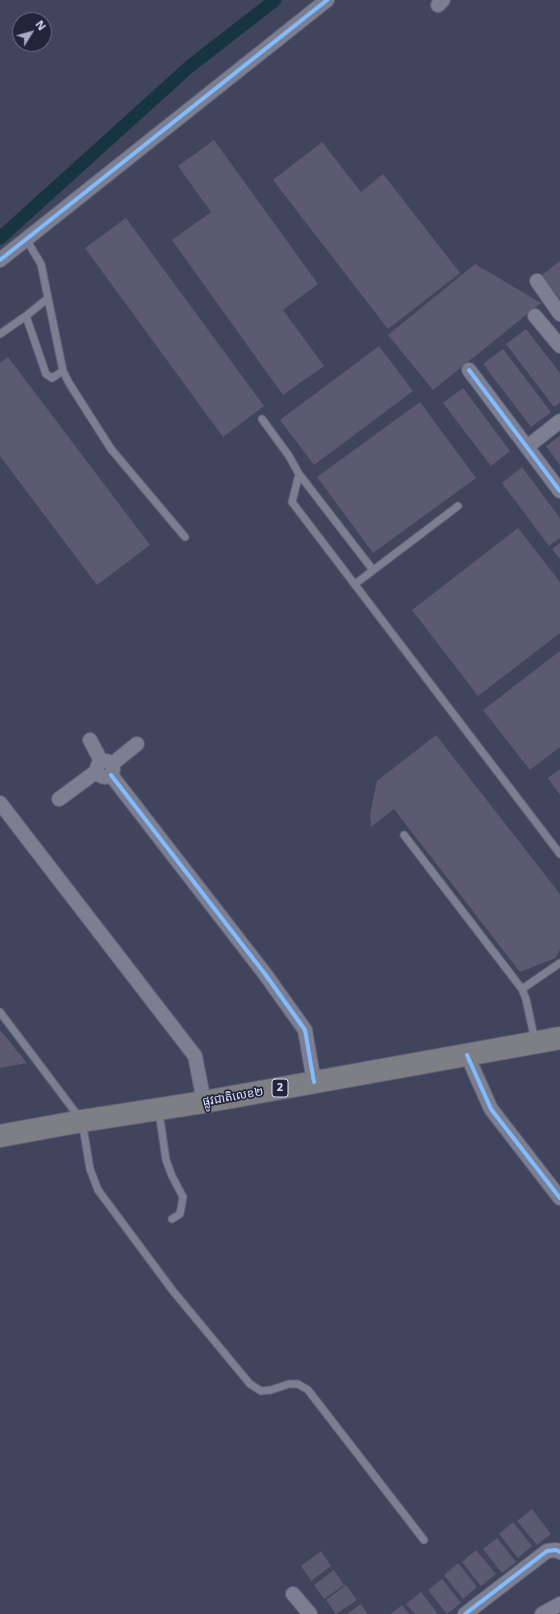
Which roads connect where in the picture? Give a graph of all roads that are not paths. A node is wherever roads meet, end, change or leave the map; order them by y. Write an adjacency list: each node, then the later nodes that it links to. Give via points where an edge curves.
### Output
1 (327, 0): 2 (street)
2 (26, 239): 3 (street); 5 (lane, via 41,264)
3 (0, 260)
4 (537, 281): 6 (street)
5 (48, 298): 7 (lane); 12 (lane)
6 (560, 314)
7 (26, 316): 9 (lane); 12 (lane, via 46,374 52,378)
8 (535, 316): 10 (street)
9 (0, 334)
10 (560, 346)
11 (469, 370): 15 (street)
12 (63, 371): 19 (lane, via 111,449)
13 (262, 419): 16 (lane)
14 (560, 421): 15 (street)
15 (527, 447): 17 (street)
16 (299, 474): 20 (lane); 21 (lane, via 292,502)
17 (560, 490)
18 (458, 506): 20 (lane)
19 (185, 537)
20 (373, 570): 21 (lane)
21 (355, 584): 28 (lane)
22 (90, 740): 24 (street)
23 (137, 744): 24 (street)
24 (105, 768): 25 (street); 35 (street, via 265,974 305,1030)
25 (59, 799)
26 (0, 803): 36 (street, via 195,1056)
27 (404, 835): 30 (lane)
28 (560, 854)
29 (560, 963): 30 (lane)
30 (522, 989): 33 (lane)
31 (0, 1012): 38 (lane)
32 (560, 1038): 33 (highway, ផ្លូវជាតិលេខ២ / 2)
33 (535, 1042): 34 (highway, ផ្លូវជាតិលេខ២ / 2)
34 (467, 1055): 35 (highway, ផ្លូវជាតិលេខ២ / 2); 40 (street, via 491,1109)
35 (314, 1082): 36 (highway, ផ្លូវជាតិលេខ២ / 2)
36 (204, 1102): 37 (highway, ផ្លូវជាតិលេខ២ / 2)
37 (158, 1110): 38 (highway, ផ្លូវជាតិលេខ២ / 2); 41 (lane, via 166,1160 183,1197 180,1214)
38 (82, 1122): 39 (highway, ផ្លូវជាតិលេខ២ / 2); 42 (lane, via 90,1169 98,1190 173,1291 250,1384 261,1391 289,1384 298,1384 308,1390)
39 (0, 1136)
40 (560, 1198)
41 (172, 1219)
42 (424, 1540)
43 (560, 1552): 47 (street, via 547,1551)
44 (293, 1594): 46 (street)
45 (560, 1604): 48 (street)
46 (310, 1614)
47 (465, 1614)
48 (542, 1614)

